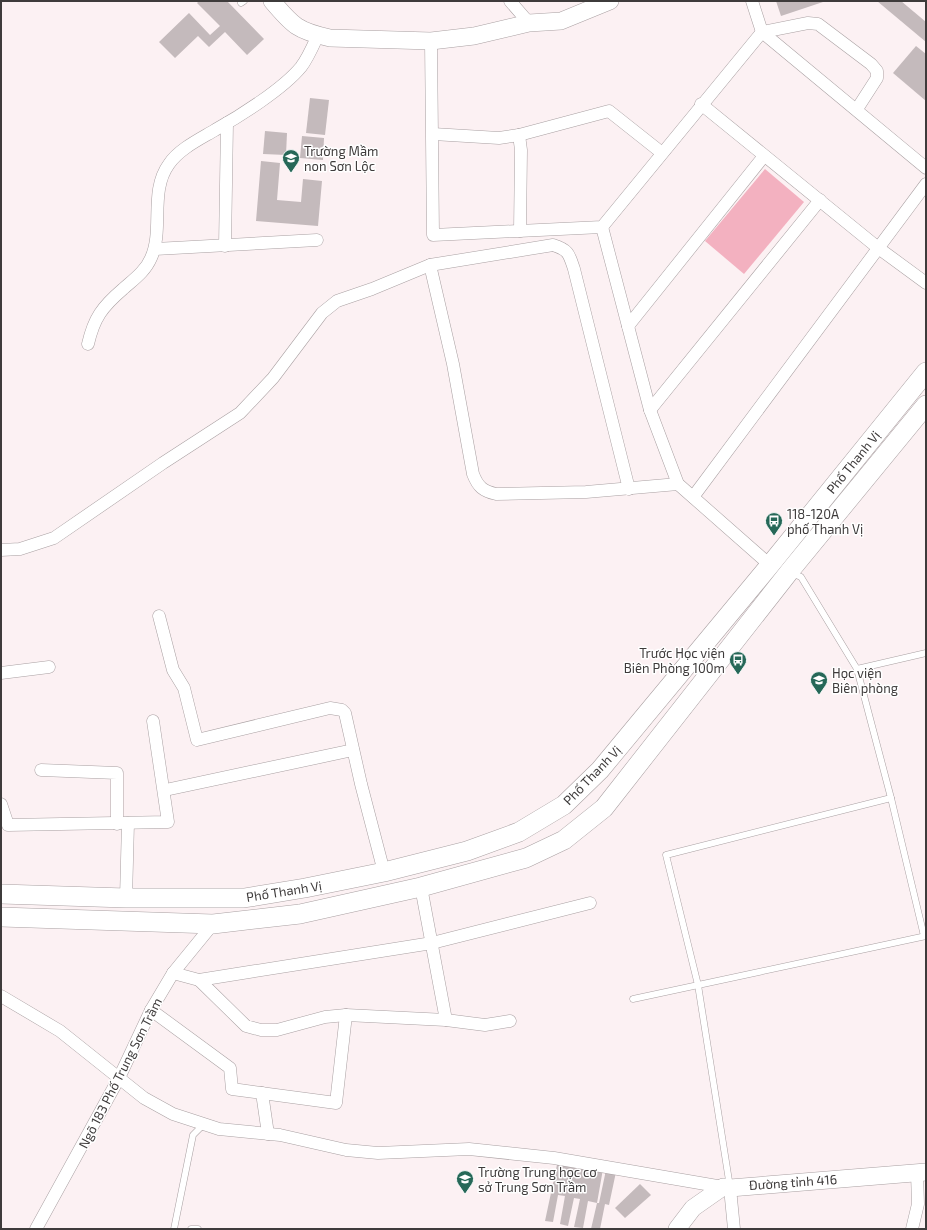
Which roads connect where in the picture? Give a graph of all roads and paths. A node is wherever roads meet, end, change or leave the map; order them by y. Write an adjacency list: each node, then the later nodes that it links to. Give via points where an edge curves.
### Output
1 (272, 1): 7 (street, via 291,24)
2 (510, 1): 5 (street)
3 (752, 1): 6 (street)
4 (603, 2): 5 (street, via 561,20)
5 (529, 23): 8 (street, via 474,36)
6 (762, 32): 9 (street); 10 (street); 10 (street, via 808,23 818,24 871,64 877,71 877,78)
7 (318, 35): 8 (street, via 330,38); 11 (street, via 301,66 289,79)
8 (431, 41): 12 (street)
9 (701, 104): 14 (street); 15 (street)
10 (857, 110): 16 (street)
11 (227, 123): 22 (street); 24 (street, via 181,152 168,164 159,197)
12 (433, 134): 13 (street, via 499,138); 20 (street, via 433,235)
13 (519, 135): 14 (street, via 609,111); 20 (street)
14 (662, 153): 19 (street)
15 (764, 156): 18 (street); 27 (street)
16 (926, 168)
17 (926, 184): 23 (street)
18 (820, 200): 23 (street); 31 (street)
19 (602, 227): 20 (street); 27 (street)
20 (520, 231)
21 (317, 240): 22 (street)
22 (225, 246): 24 (street)
23 (877, 247): 26 (street); 34 (street)
24 (155, 249): 28 (street, via 139,276 102,309 92,324)
25 (430, 265): 33 (street, via 453,364 476,484 484,491 496,494); 33 (street, via 553,246 565,249 574,269); 35 (street, via 337,301 322,313 273,378 240,413 54,538 20,548)
26 (926, 283)
27 (628, 326): 31 (street)
28 (88, 344)
29 (926, 372): 36 (main road, Phố Thanh Vị)
30 (926, 405): 37 (main road, Phố Thanh Vị)
31 (650, 410): 32 (street)
32 (678, 484): 33 (street); 34 (street)
33 (629, 489)
34 (693, 497): 36 (street)
35 (1, 550)
36 (770, 565): 37 (main road); 50 (main road, Phố Thanh Vị, via 600,770 564,805 519,832 467,851)
37 (789, 572): 41 (lane, via 801,577); 51 (main road, Phố Thanh Vị, via 604,808 564,840 526,858)
38 (159, 616): 44 (street, via 174,670 184,688 197,740 338,708 345,713)
39 (926, 653): 41 (lane)
40 (49, 667): 42 (street)
41 (857, 669): 47 (lane)
42 (1, 673)
43 (153, 720): 49 (street, via 168,822)
44 (353, 750): 46 (street); 50 (street)
45 (41, 770): 49 (street, via 117,773)
46 (170, 789)
47 (891, 798): 57 (lane); 61 (lane, via 666,855)
48 (1, 804): 49 (street, via 8,825)
49 (122, 824): 53 (street)
50 (384, 872): 53 (main road, Phố Thanh Vị, via 244,898)
51 (421, 887): 56 (main road, Phố Thanh Vị, via 300,914); 58 (street)
52 (1, 894): 53 (main road, Phố Thanh Vị)
53 (126, 898)
54 (590, 903): 58 (street)
55 (1, 916): 56 (main road, Phố Thanh Vị)
56 (213, 924): 59 (street, Ngõ 183 Phố Trung Sơn Trầm)
57 (925, 936): 61 (lane)
58 (432, 943): 60 (street); 66 (street)
59 (173, 973): 60 (street); 64 (street, Ngõ 183 Phố Trung Sơn Trầm)
60 (199, 980): 65 (street, via 246,1026 261,1030 277,1030 325,1017)
61 (698, 985): 63 (lane); 73 (lane)
62 (1, 996): 68 (street, via 60,1031)
63 (633, 999)
64 (151, 1010): 68 (street, Ngõ 183 Phố Trung Sơn Trầm); 69 (street, via 230,1068 232,1089)
65 (346, 1016): 66 (street); 69 (street, via 336,1103)
66 (446, 1020): 67 (street, via 485,1025)
67 (510, 1021)
68 (119, 1078): 70 (street, via 144,1098 173,1114); 74 (street, Ngõ 183 Phố Trung Sơn Trầm)
69 (262, 1093): 71 (street)
70 (204, 1124): 71 (street, via 219,1129); 75 (lane, via 193,1135)
71 (268, 1134): 73 (street, via 346,1150 378,1153 469,1149 554,1158)
72 (921, 1173): 73 (street, Đường tỉnh 416); 80 (street)
73 (726, 1187): 78 (street, via 693,1208); 79 (street)
74 (36, 1229)
75 (174, 1229)
76 (191, 1229): 77 (lane)
77 (198, 1229)
78 (677, 1229)
79 (734, 1229)
80 (912, 1229)

